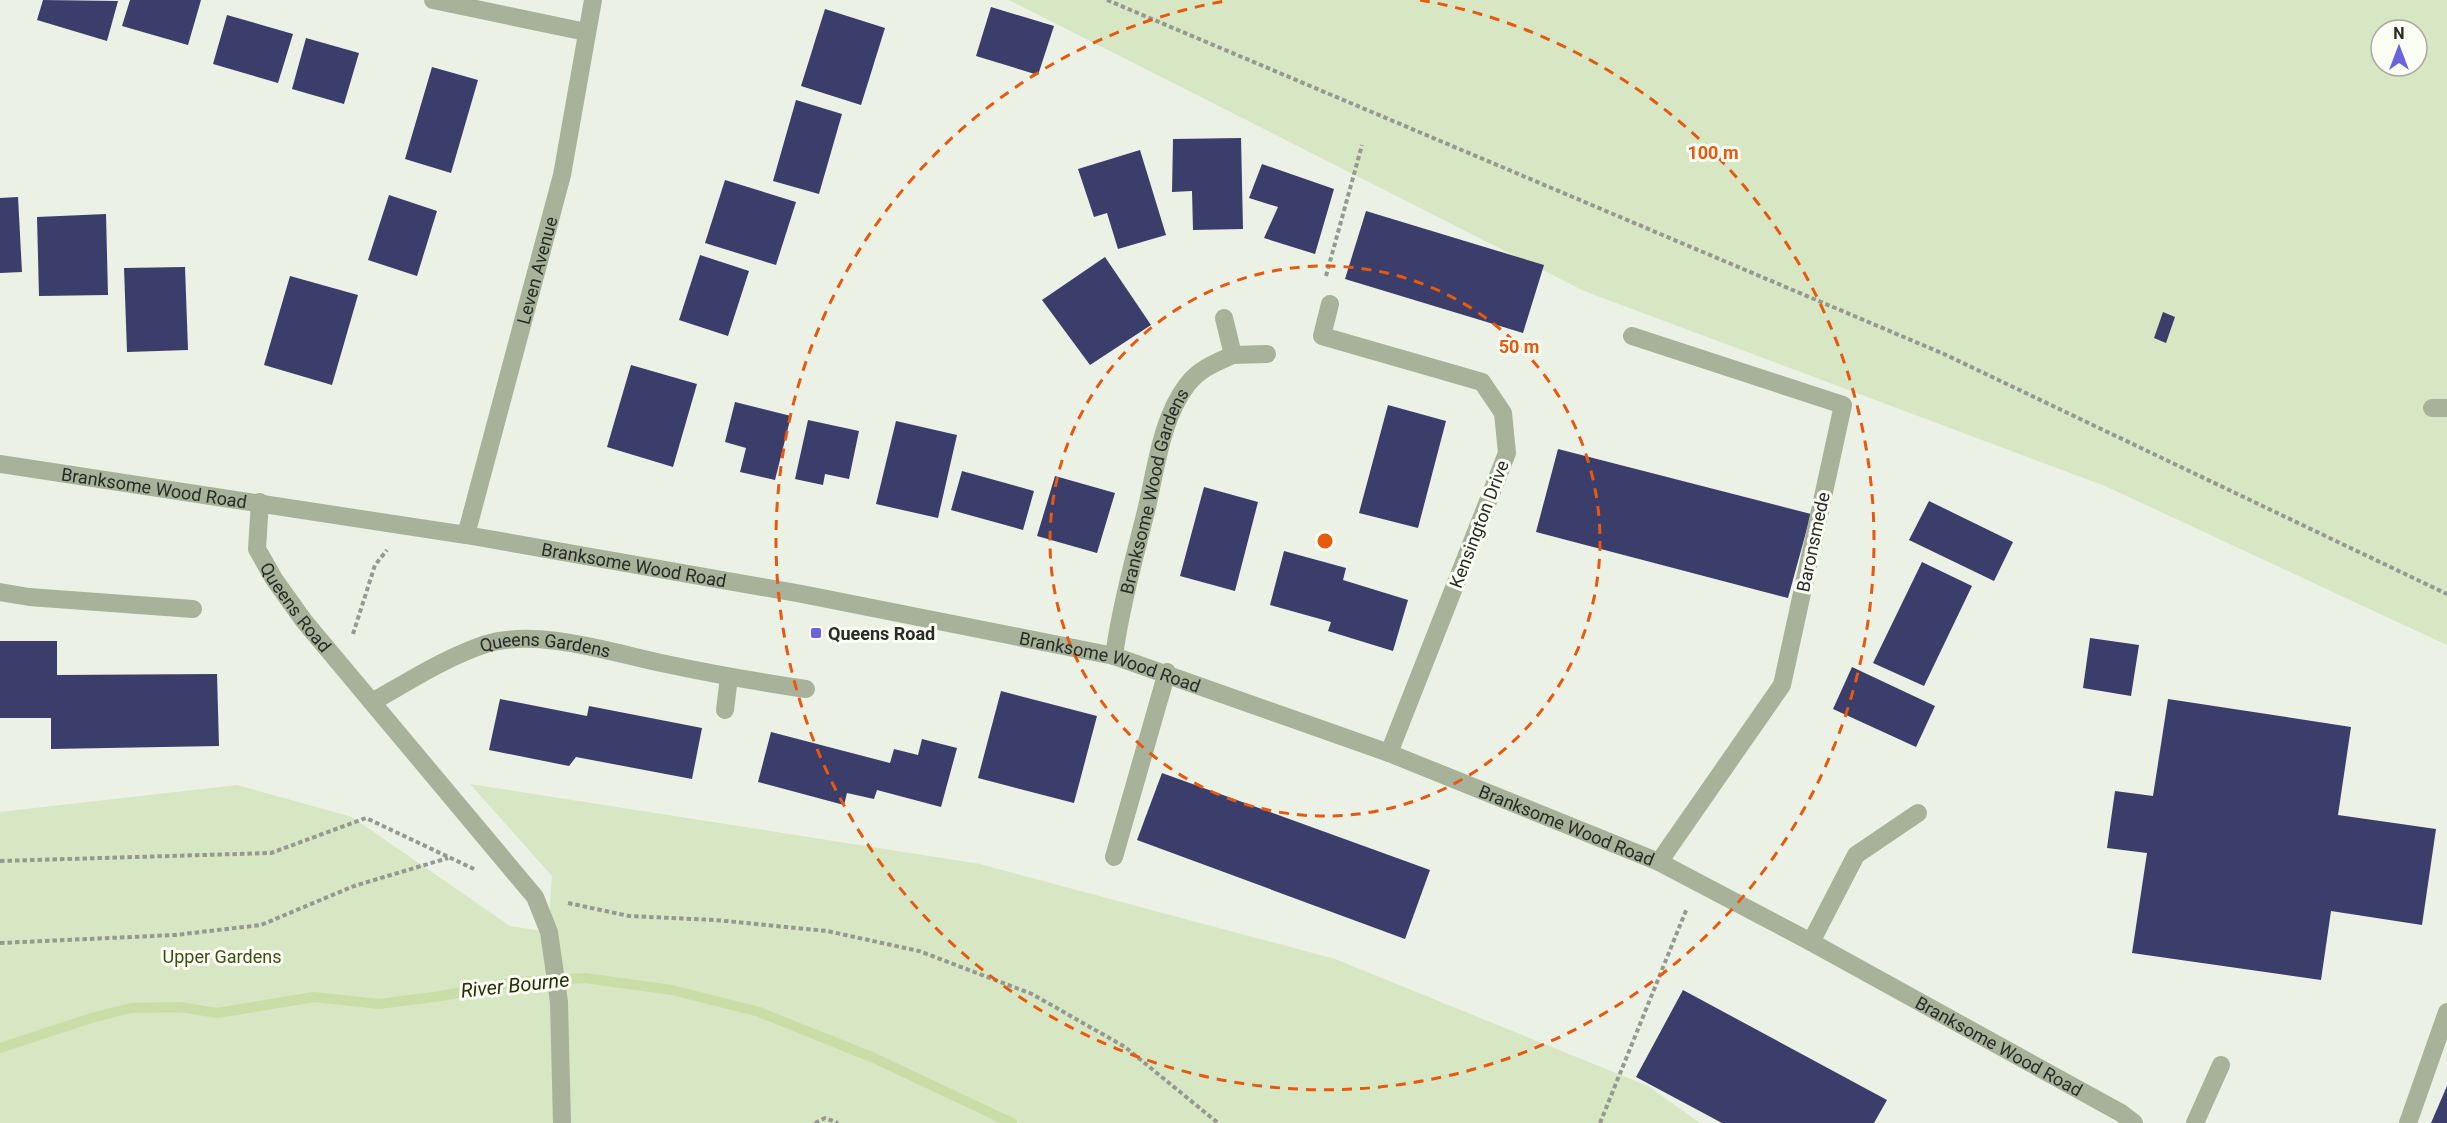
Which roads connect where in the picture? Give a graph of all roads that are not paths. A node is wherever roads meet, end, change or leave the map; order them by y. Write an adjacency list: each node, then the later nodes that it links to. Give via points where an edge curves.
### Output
1 (433, 0): 3 (street)
2 (593, 0): 3 (street, Leven Avenue)
3 (586, 32): 11 (street, Leven Avenue, via 562,175)
4 (1330, 304): 20 (street, Kensington Drive, via 1322,336 1482,382 1503,412 1507,453)
5 (1224, 318): 8 (street)
6 (1632, 336): 23 (street, Baronsmede, via 1843,405 1782,685)
7 (1267, 354): 8 (street, Branksome Wood Gardens)
8 (1233, 355): 14 (street, Branksome Wood Gardens, via 1203,369 1187,385 1174,408 1161,447)
9 (0, 464): 10 (street, Branksome Wood Road)
10 (260, 502): 11 (street, Branksome Wood Road); 18 (street, Queens Road, via 257,549 298,613)
11 (466, 535): 14 (street, Branksome Wood Road, via 802,594)
12 (0, 592): 13 (street)
13 (193, 609)
14 (1114, 656): 15 (street, Branksome Wood Road)
15 (1167, 672): 20 (street, Branksome Wood Road); 22 (street)
16 (729, 677): 17 (street, Queens Gardens); 18 (street, Queens Gardens, via 547,640 509,640 486,644 456,657); 19 (street)
17 (806, 689)
18 (372, 702): 27 (street, Queens Road, via 535,897 549,932 559,1002)
19 (725, 710)
20 (1389, 753): 23 (street, Branksome Wood Road)
21 (1918, 813): 24 (street, via 1856,855)
22 (1114, 857)
23 (1659, 862): 24 (street, Branksome Wood Road)
24 (1811, 942): 28 (street, Branksome Wood Road)
25 (2447, 1012): 30 (street)
26 (2222, 1065): 29 (street)
27 (562, 1123)
28 (2134, 1123)
29 (2195, 1123)
30 (2408, 1123)

